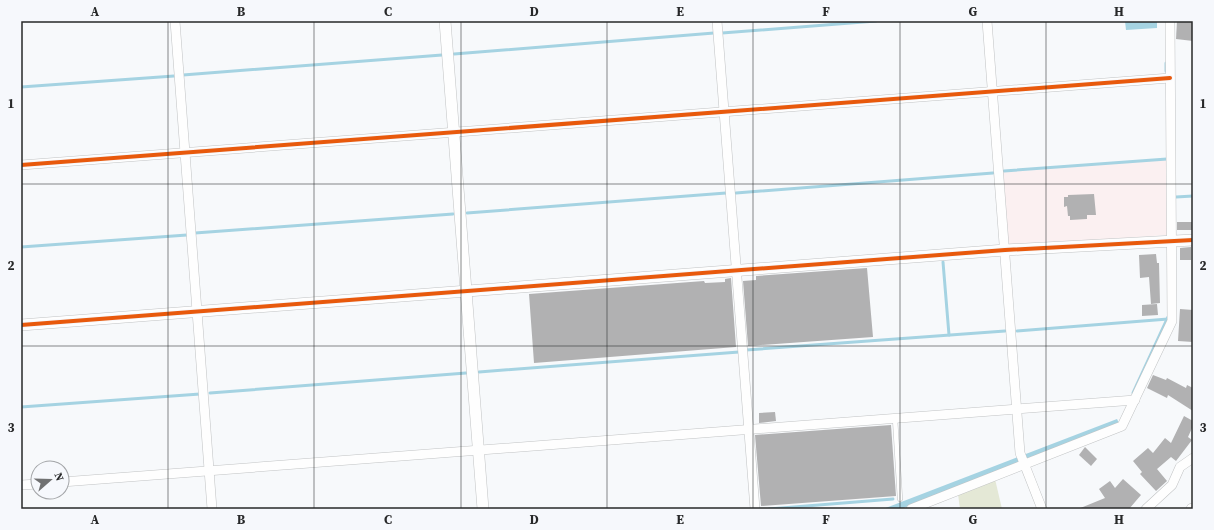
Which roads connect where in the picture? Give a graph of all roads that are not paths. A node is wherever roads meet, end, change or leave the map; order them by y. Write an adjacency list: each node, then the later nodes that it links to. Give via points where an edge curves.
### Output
1 (174, 21): 10 (street)
2 (445, 21): 9 (street)
3 (717, 21): 8 (street)
4 (987, 21): 7 (street)
5 (1170, 21): 6 (street)
6 (1170, 78): 7 (street); 12 (street)
7 (993, 91): 8 (street); 14 (street)
8 (724, 111): 9 (street); 15 (street)
9 (454, 132): 10 (street); 16 (street)
10 (185, 153): 11 (street); 17 (street)
11 (21, 165)
12 (1169, 240): 13 (street); 14 (street); 19 (street, via 1172,321)
13 (1193, 240)
14 (1005, 250): 15 (street); 20 (street)
15 (737, 271): 16 (street); 22 (street)
16 (466, 291): 17 (street); 23 (street)
17 (197, 311): 18 (street); 26 (street)
18 (21, 325)
19 (1135, 400): 20 (street); 25 (street, via 1122,426)
20 (1017, 409): 21 (street); 25 (street)
21 (895, 418): 22 (street); 28 (lane)
22 (749, 429): 23 (street); 31 (street)
23 (478, 450): 26 (street); 30 (street)
24 (1193, 458): 34 (street, via 1180,467 1172,485)
25 (1023, 460): 32 (street); 33 (street)
26 (209, 470): 27 (street); 29 (street)
27 (70, 481)
28 (900, 499)
29 (212, 509)
30 (483, 509)
31 (754, 509)
32 (911, 509)
33 (1042, 509)
34 (1146, 509)

